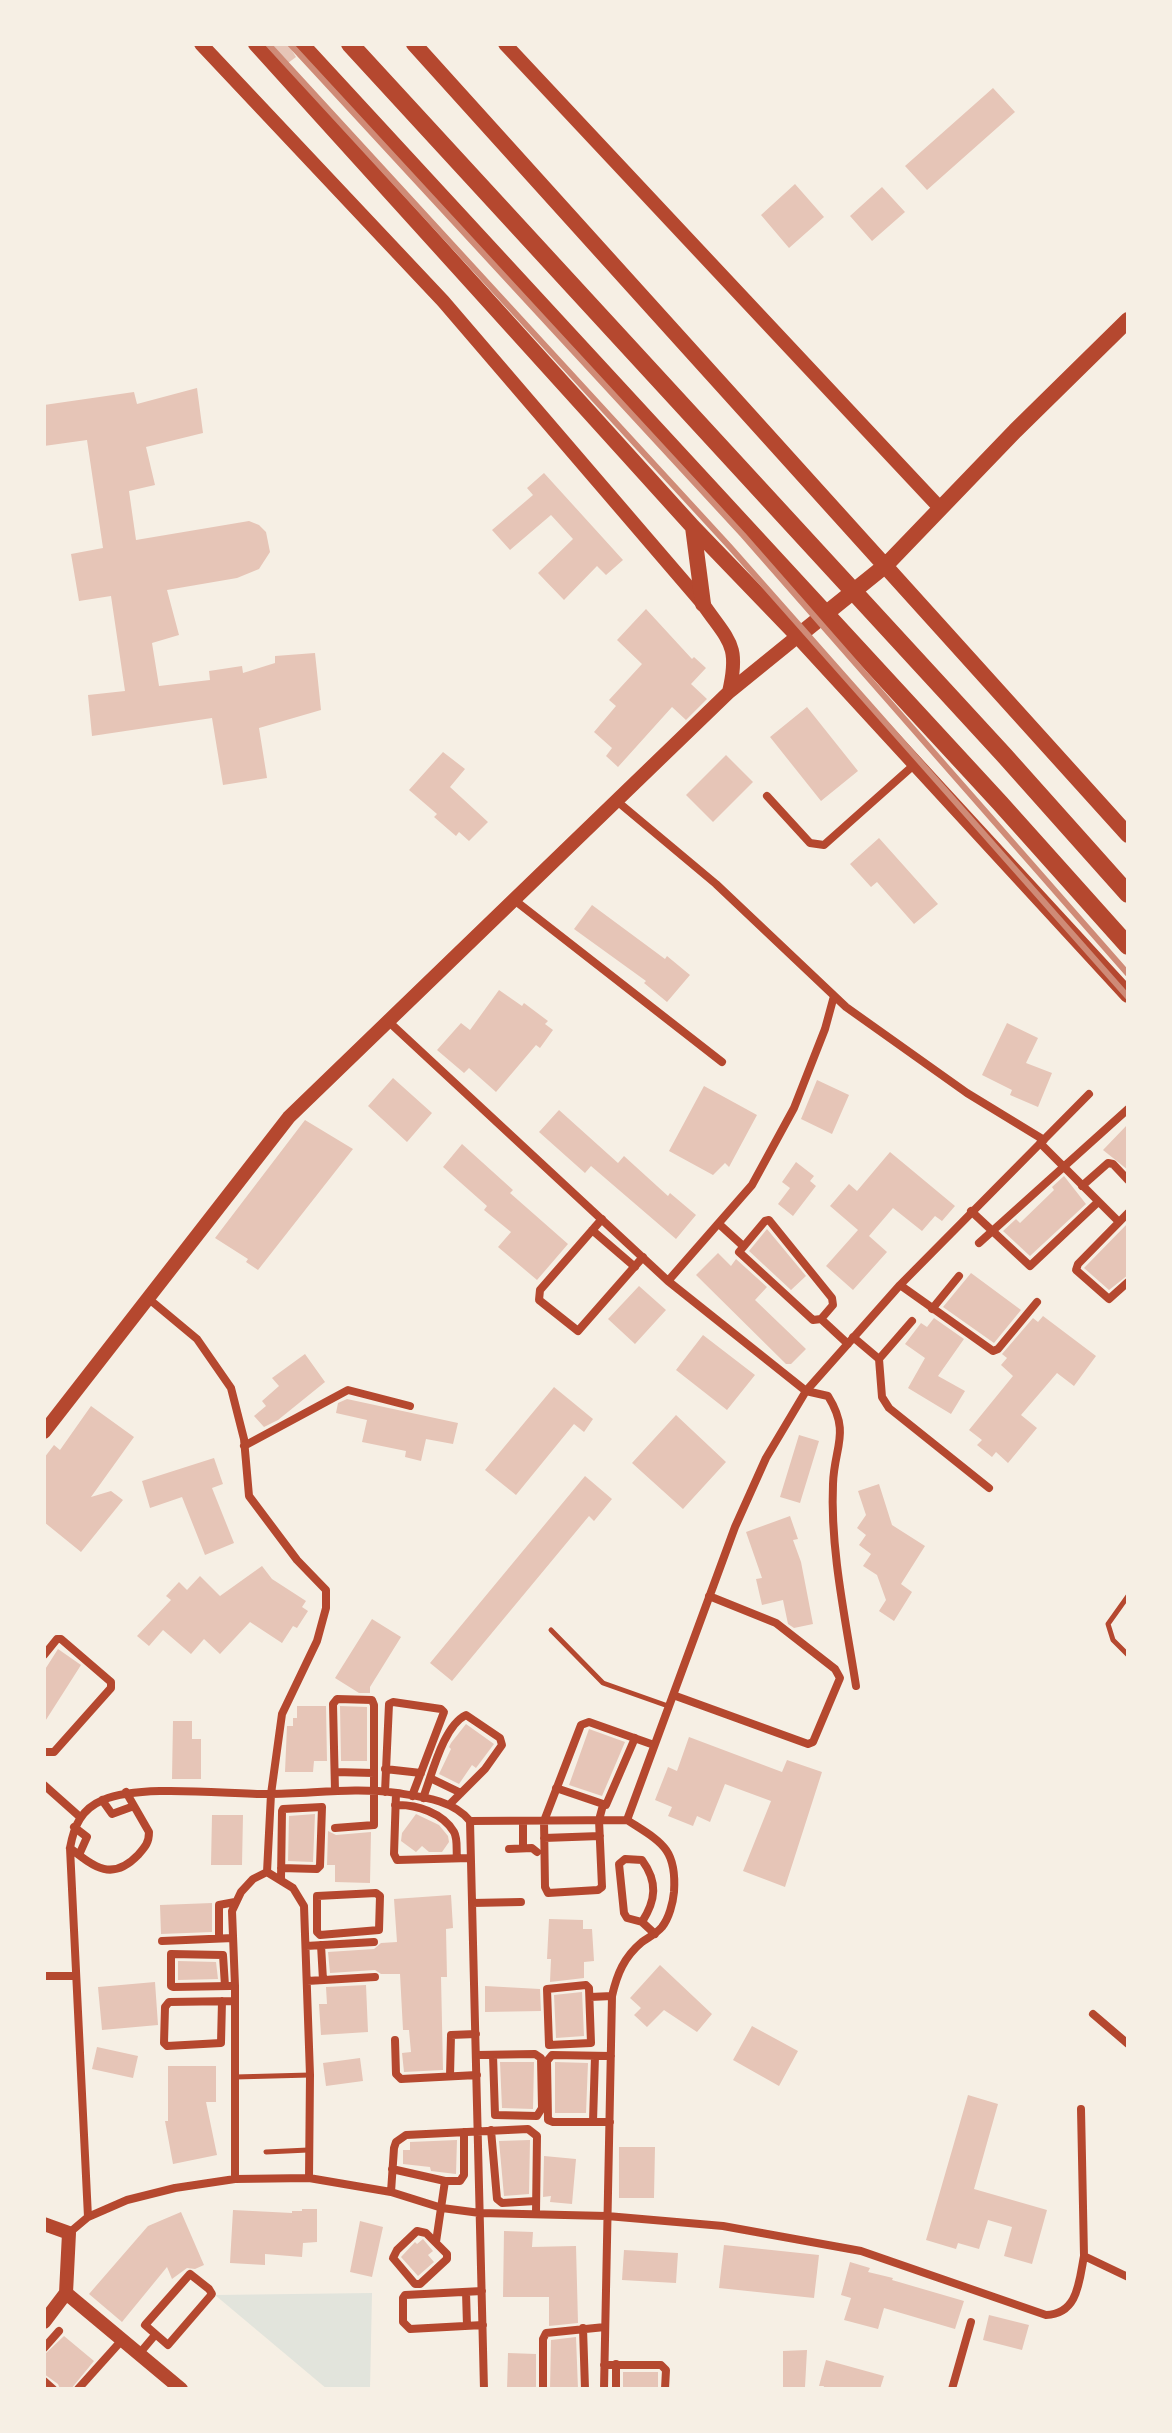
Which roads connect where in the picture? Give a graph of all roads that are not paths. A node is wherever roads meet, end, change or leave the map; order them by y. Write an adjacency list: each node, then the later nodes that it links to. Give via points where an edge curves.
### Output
1 (201, 44): 11 (street, via 443,301)
2 (256, 44): 9 (main road)
3 (300, 44): 20 (highway)
4 (350, 44): 18 (highway)
5 (414, 44): 10 (main road)
6 (505, 44): 8 (street)
7 (1128, 320): 8 (main road)
8 (940, 508): 10 (main road)
9 (693, 527): 11 (main road); 12 (main road)
10 (886, 565): 12 (main road); 17 (main road)
11 (703, 604): 13 (street, via 734,649)
12 (798, 636): 13 (street); 14 (main road)
13 (729, 692): 16 (street)
14 (916, 764): 15 (street, via 824,845 810,843); 21 (main road)
15 (767, 796)
16 (618, 802): 19 (street); 22 (street, via 716,884)
17 (1128, 835)
18 (1128, 894)
19 (513, 899): 23 (street); 24 (street)
20 (1128, 946)
21 (1128, 995)
22 (834, 996): 27 (street); 36 (street, via 794,1108 752,1185)
23 (389, 1022): 34 (street); 47 (street, via 289,1117)
24 (722, 1062)
25 (1089, 1094): 27 (street)
26 (1128, 1109): 28 (street)
27 (1042, 1142): 28 (street); 32 (street)
28 (1063, 1167): 30 (street); 38 (street)
29 (1128, 1180): 30 (street, via 1108,1163)
30 (1082, 1186): 31 (street)
31 (1098, 1202): 35 (street); 38 (street, via 1030,1266)
32 (971, 1211): 38 (street); 46 (street)
33 (1128, 1213): 35 (street)
34 (602, 1219): 37 (street); 41 (street)
35 (1119, 1222): 45 (street, via 1076,1270 1109,1299)
36 (719, 1224): 40 (street); 44 (street)
37 (592, 1230): 42 (street); 42 (street, via 540,1290 539,1300 578,1331)
38 (992, 1231): 39 (street)
39 (979, 1243)
40 (742, 1245): 50 (street, via 740,1254 813,1320); 50 (street, via 771,1221 832,1298 833,1305)
41 (643, 1257): 42 (street); 44 (street)
42 (635, 1267)
43 (959, 1276): 49 (street)
44 (668, 1281): 54 (street)
45 (1128, 1282)
46 (900, 1285): 49 (street); 52 (street)
47 (149, 1299): 56 (street); 57 (street, via 197,1339 231,1388)
48 (1037, 1302): 49 (street, via 993,1351)
49 (932, 1309)
50 (821, 1319): 52 (street)
51 (912, 1321): 53 (street)
52 (851, 1340): 53 (street); 54 (street)
53 (879, 1359): 58 (street, via 882,1397 889,1408)
54 (806, 1391): 59 (street, via 766,1458); 64 (street, via 828,1396 840,1414 833,1498)
55 (410, 1406): 57 (street, via 348,1390)
56 (44, 1432)
57 (244, 1446): 87 (street, via 249,1496 326,1590 317,1641 282,1714)
58 (989, 1488)
59 (709, 1596): 65 (street); 65 (street, via 776,1623 840,1678 808,1744)
60 (1128, 1596): 63 (lane, via 1108,1624 1113,1640)
61 (551, 1630): 66 (lane, via 603,1683)
62 (44, 1655): 69 (street, via 61,1639 111,1682 54,1752)
63 (1128, 1655)
64 (856, 1686)
65 (673, 1695): 66 (street)
66 (668, 1706): 68 (street)
67 (635, 1738): 68 (street); 78 (street, via 583,1723); 94 (street, via 609,1802)
68 (654, 1745): 99 (street)
69 (44, 1752)
70 (385, 1769): 74 (street); 74 (street, via 388,1708 393,1702 444,1711); 84 (street)
71 (335, 1772): 72 (street); 73 (street, via 333,1704 337,1699 367,1699 374,1705); 79 (street)
72 (355, 1772): 73 (street); 80 (street)
73 (374, 1773): 83 (street)
74 (421, 1773): 88 (street)
75 (430, 1778): 77 (street); 86 (street, via 444,1741 462,1716 471,1717 503,1742); 89 (street)
76 (44, 1785): 97 (street)
77 (446, 1786): 86 (street); 91 (street)
78 (556, 1788): 94 (street); 102 (street)
79 (335, 1791): 80 (street); 82 (street)
80 (355, 1791): 83 (street)
81 (126, 1792): 87 (street); 90 (street); 95 (street)
82 (323, 1792): 87 (street); 96 (street)
83 (374, 1792): 84 (street); 104 (street, via 374,1825)
84 (385, 1792): 85 (street)
85 (396, 1793): 88 (street); 92 (street)
86 (461, 1793): 93 (street)
87 (271, 1794): 115 (street)
88 (412, 1796): 89 (street)
89 (423, 1798): 91 (street)
90 (102, 1800): 95 (street, via 112,1814); 97 (street)
91 (437, 1802): 93 (street)
92 (395, 1805): 112 (street, via 423,1809 446,1824 455,1836); 112 (street, via 397,1860)
93 (449, 1805): 100 (street)
94 (603, 1805): 98 (street)
95 (134, 1806): 111 (street, via 149,1839 128,1866 94,1867)
96 (322, 1807): 114 (street, via 283,1809); 114 (street, via 320,1866)
97 (80, 1817): 103 (street)
98 (599, 1820): 99 (street); 102 (street); 105 (street)
99 (627, 1820): 125 (street, via 670,1853 675,1872 673,1899)
100 (470, 1821): 101 (street); 113 (street)
101 (523, 1821): 102 (street); 108 (street)
102 (544, 1821): 106 (street)
103 (74, 1827): 107 (street); 111 (street, via 87,1835)
104 (335, 1828)
105 (600, 1836): 106 (street); 106 (street, via 601,1889 551,1894 545,1887)
106 (544, 1838)
107 (70, 1848): 111 (street); 133 (street)
108 (523, 1848): 109 (street); 110 (street)
109 (509, 1849)
110 (537, 1852)
111 (79, 1855)
112 (457, 1858): 113 (street)
113 (470, 1858): 119 (street)
114 (281, 1868): 116 (street)
115 (267, 1872): 116 (street); 117 (street, via 253,1879)
116 (281, 1879): 121 (street)
117 (235, 1902): 126 (street, via 219,1905); 127 (street)
118 (521, 1902): 119 (street)
119 (472, 1903): 148 (street)
120 (316, 1905): 121 (street); 124 (street); 124 (street, via 319,1896 380,1896 377,1931 320,1935)
121 (304, 1906): 123 (street)
122 (642, 1922): 122 (street, via 624,1913 619,1864 625,1859 642,1860 653,1882 652,1906); 125 (street)
123 (306, 1929): 124 (street); 131 (street)
124 (317, 1929)
125 (655, 1934): 139 (street, via 624,1961)
126 (219, 1938): 127 (street); 128 (street)
127 (233, 1938): 138 (street)
128 (162, 1941)
129 (374, 1942): 130 (street)
130 (321, 1945): 131 (street); 135 (street)
131 (306, 1946): 136 (street)
132 (44, 1976): 133 (street)
133 (76, 1976): 180 (street)
134 (375, 1977): 135 (street)
135 (323, 1980): 136 (street)
136 (307, 1981): 155 (street)
137 (225, 1986): 137 (street, via 171,1986 171,1954 223,1955); 138 (street)
138 (235, 1986): 142 (street)
139 (612, 1996): 140 (street); 144 (street)
140 (590, 1997): 146 (street); 146 (street, via 587,1985 548,1987 548,2044 589,2045)
141 (222, 2001): 142 (street); 147 (street); 147 (street, via 169,2002 163,2041 167,2046 218,2045)
142 (235, 2001): 145 (street)
143 (1093, 2014): 150 (street)
144 (612, 2030): 146 (street); 154 (street)
145 (235, 2031): 147 (street); 157 (street)
146 (591, 2031)
147 (222, 2032)
148 (476, 2034): 151 (street); 156 (street, via 450,2037)
149 (395, 2040): 156 (street, via 397,2077)
150 (1128, 2044)
151 (477, 2055): 152 (street); 158 (street)
152 (493, 2055): 159 (street); 159 (street, via 541,2058 540,2113 495,2115)
153 (595, 2056): 154 (street); 161 (street); 161 (street, via 552,2055 547,2061 548,2120)
154 (611, 2056): 162 (street)
155 (310, 2075): 157 (lane); 166 (street)
156 (450, 2076): 158 (street)
157 (235, 2077): 170 (street)
158 (477, 2080): 159 (street); 163 (street)
159 (494, 2084)
160 (1081, 2109): 184 (street)
161 (593, 2122): 162 (street)
162 (610, 2122): 179 (street)
163 (479, 2130): 164 (street); 165 (street); 172 (street)
164 (491, 2130): 171 (street); 175 (street, via 528,2129 537,2136)
165 (464, 2132): 168 (street, via 406,2135 396,2142); 173 (street, via 464,2175 460,2181)
166 (311, 2150): 167 (lane); 169 (street)
167 (266, 2152)
168 (392, 2169): 173 (street); 174 (street)
169 (309, 2178): 170 (street); 174 (street)
170 (235, 2179): 180 (street, via 127,2200)
171 (494, 2179): 172 (street); 175 (street, via 499,2202)
172 (480, 2180): 177 (street)
173 (445, 2181): 176 (street)
174 (391, 2192): 176 (street)
175 (536, 2201): 178 (street)
176 (442, 2208): 177 (street); 183 (street)
177 (480, 2213): 178 (street); 186 (street)
178 (536, 2213): 179 (street)
179 (607, 2216): 184 (street, via 723,2226 861,2251 1034,2312 1056,2314 1070,2306); 193 (street)
180 (88, 2217): 182 (street)
181 (44, 2224): 182 (street)
182 (69, 2233): 188 (street)
183 (436, 2242): 183 (street, via 447,2254 444,2264 420,2284 412,2282 394,2254 417,2231)
184 (1084, 2256): 185 (street)
185 (1128, 2277)
186 (482, 2291): 187 (street); 191 (street)
187 (466, 2292): 192 (street); 192 (street, via 405,2295 403,2322 410,2329)
188 (66, 2293): 189 (street); 197 (street)
189 (44, 2322)
190 (971, 2322): 212 (street)
191 (483, 2325): 192 (street); 206 (street)
192 (467, 2326)
193 (605, 2327): 194 (street); 201 (street)
194 (583, 2328): 207 (street, via 544,2336); 208 (street)
195 (59, 2331): 198 (street)
196 (155, 2335): 196 (street, via 146,2324 192,2274 211,2296 169,2345); 199 (street)
197 (122, 2340): 199 (street); 204 (street)
198 (44, 2348)
199 (139, 2354): 205 (street)
200 (616, 2364): 201 (street); 210 (street); 211 (street, via 664,2366)
201 (604, 2365): 209 (street)
202 (44, 2381): 203 (street)
203 (53, 2389)
204 (78, 2389)
205 (181, 2389)
206 (484, 2389)
207 (543, 2389)
208 (585, 2389)
209 (604, 2389)
210 (616, 2389)
211 (665, 2389)
212 (952, 2389)

